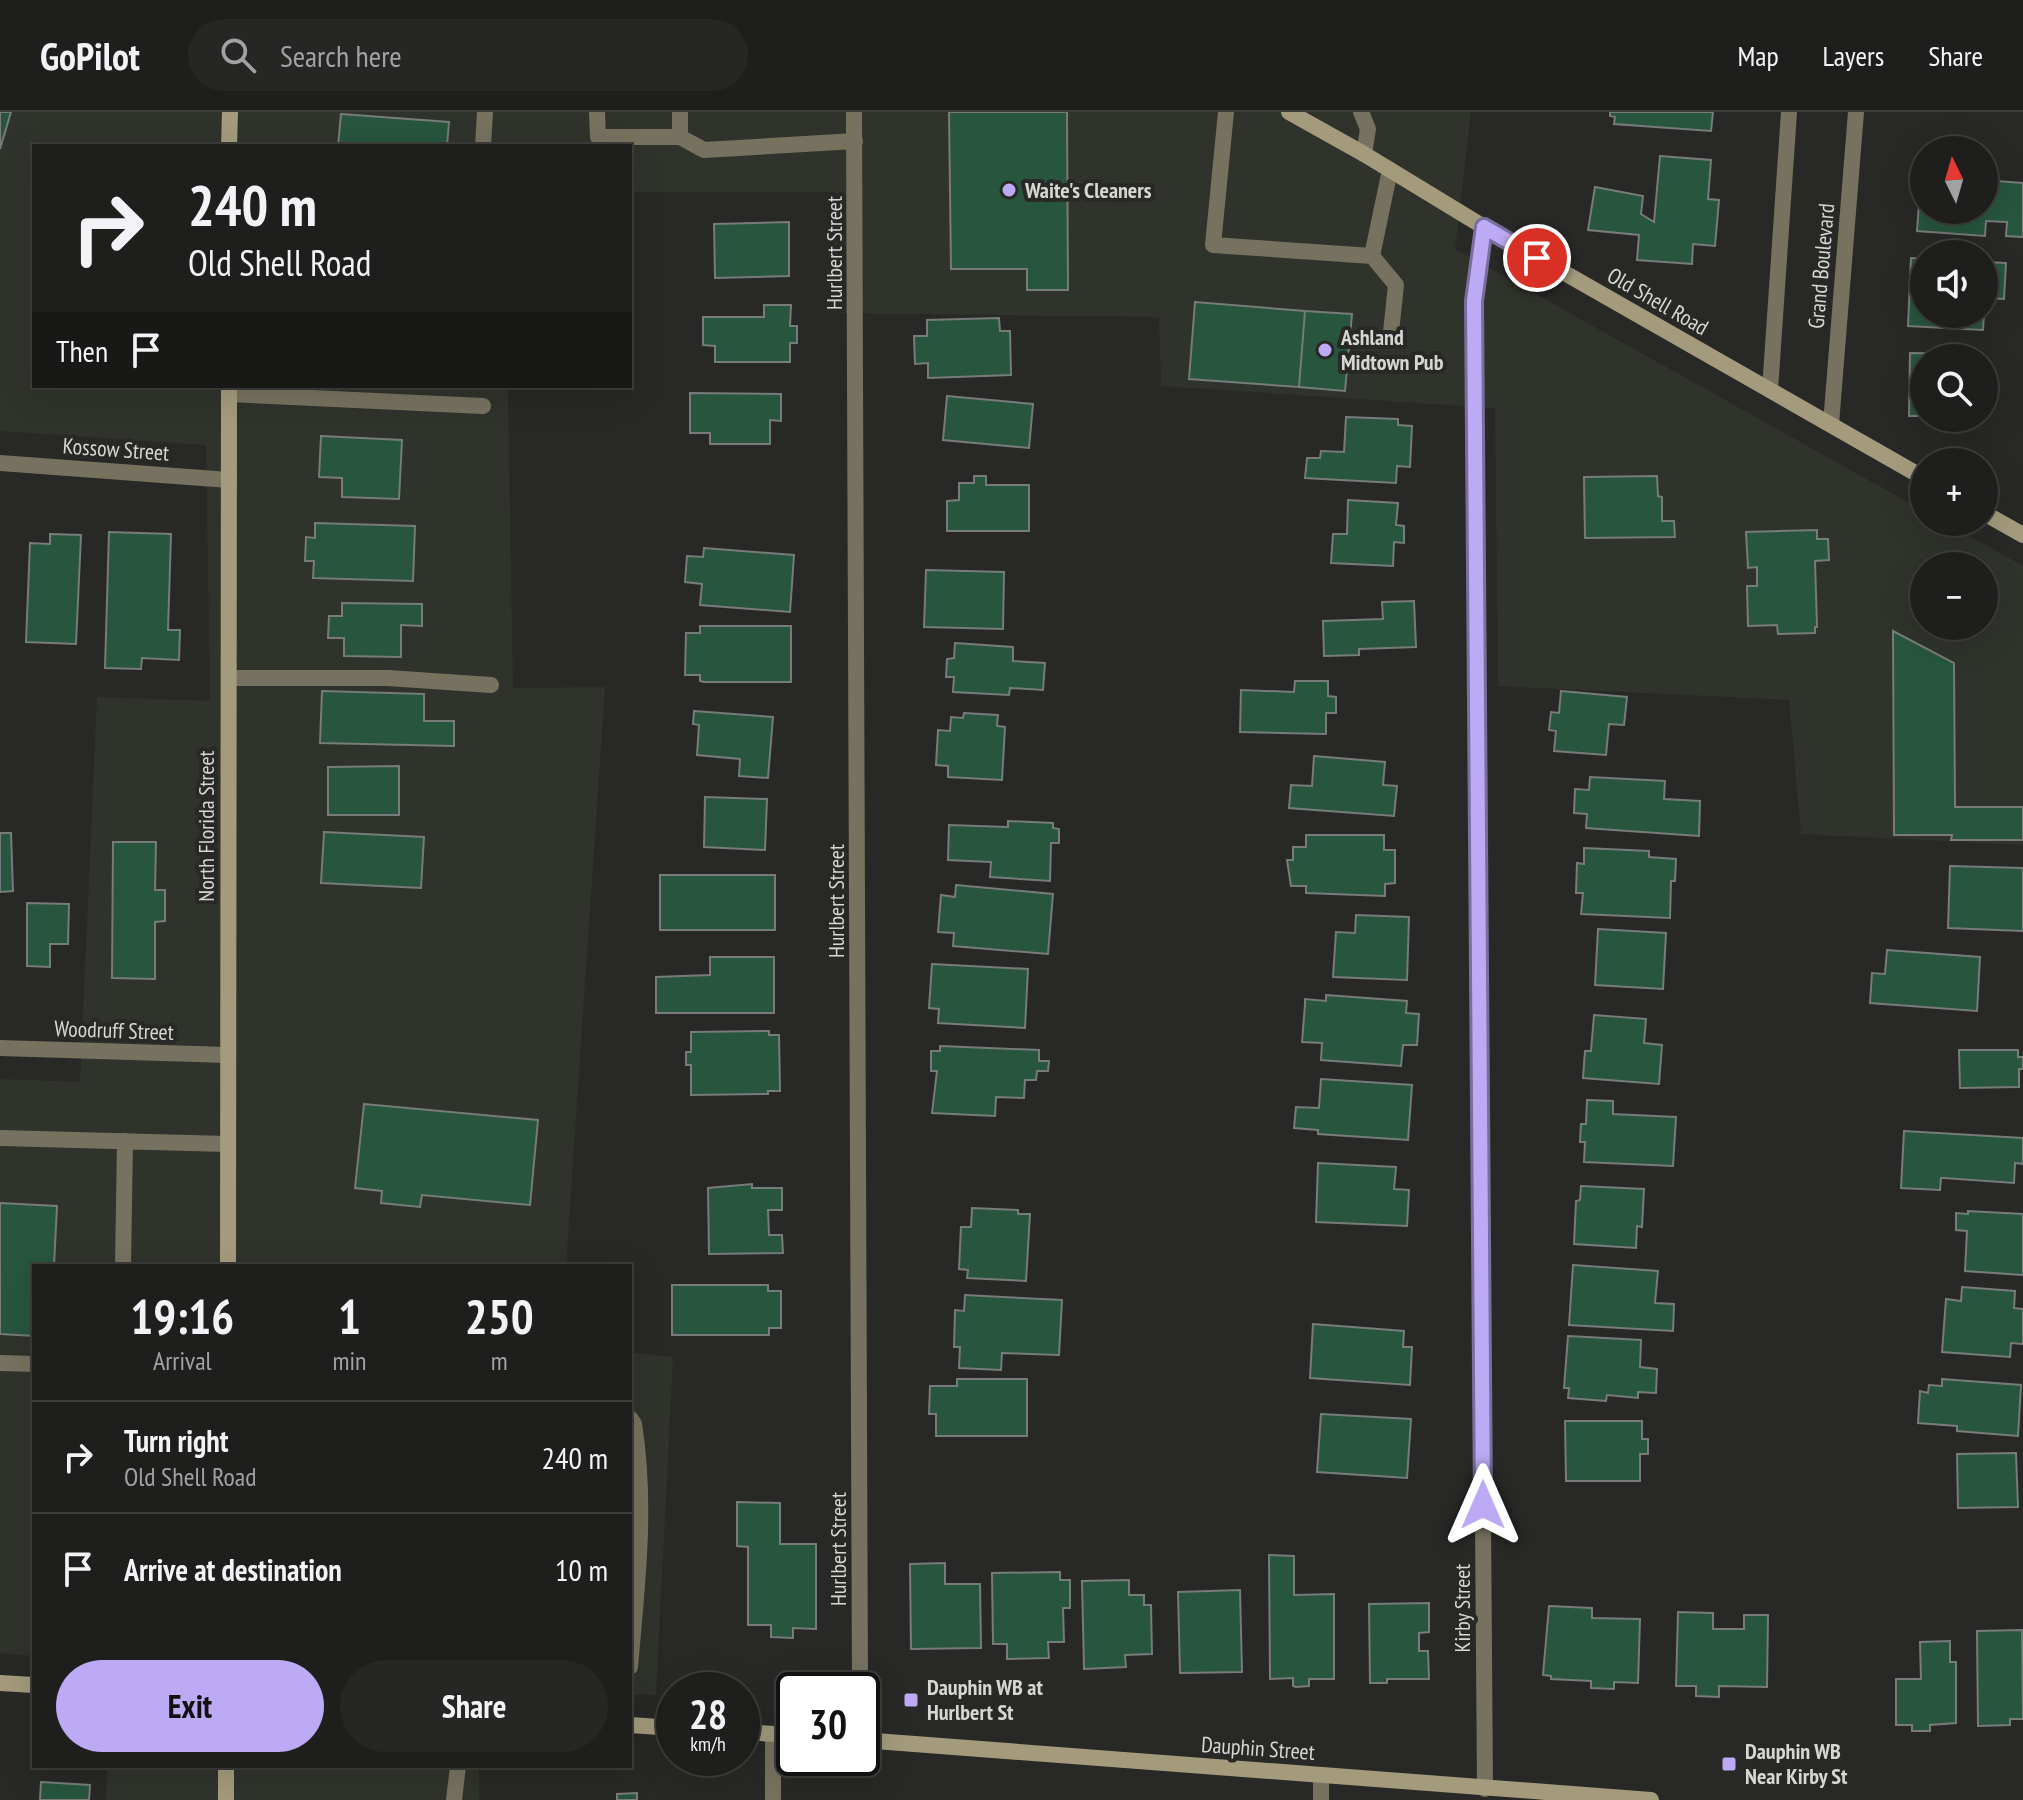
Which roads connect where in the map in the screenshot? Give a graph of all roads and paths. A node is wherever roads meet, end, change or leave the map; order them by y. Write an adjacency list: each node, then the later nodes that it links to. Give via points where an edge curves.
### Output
1 (230, 112): 13 (street)
2 (485, 112): 14 (street)
3 (597, 112): 11 (street, via 598,137)
4 (680, 112): 11 (street)
5 (854, 112): 12 (street, Hurlbert Street)
6 (1226, 112): 18 (street, via 1213,245)
7 (1289, 112): 15 (street, Old Shell Road)
8 (1361, 112): 15 (street, via 1368,129)
9 (1789, 112): 21 (street, Grand Boulevard)
10 (1856, 112): 23 (street, Grand Boulevard)
11 (680, 137): 12 (street, via 704,150)
12 (855, 141): 42 (street, Hurlbert Street)
13 (229, 144)
14 (483, 144)
15 (1364, 154): 16 (street, Old Shell Road)
16 (1390, 170): 17 (street, Old Shell Road); 18 (street)
17 (1484, 227): 21 (street, Old Shell Road); 54 (street, Kirby Street, via 1474,301)
18 (1372, 256): 19 (street, via 1396,285)
19 (1391, 332)
20 (229, 390): 22 (street); 26 (street, North Florida Street)
21 (1770, 390): 23 (street, Old Shell Road)
22 (483, 406)
23 (1831, 424): 25 (street, Old Shell Road)
24 (0, 463): 26 (street, Kossow Street)
25 (1910, 470)
26 (229, 480): 29 (street, North Florida Street)
27 (1998, 521): 28 (street)
28 (2023, 535)
29 (229, 678): 30 (street, via 388,678); 32 (street, North Florida Street)
30 (491, 685)
31 (0, 1048): 32 (street, Woodruff Street)
32 (227, 1055): 35 (street, North Florida Street)
33 (0, 1138): 34 (street)
34 (125, 1141): 35 (street); 36 (street)
35 (227, 1144): 37 (street, North Florida Street)
36 (123, 1264)
37 (228, 1264)
38 (0, 1363): 39 (street)
39 (32, 1364)
40 (632, 1421): 41 (street, via 641,1468)
41 (632, 1643)
42 (860, 1672)
43 (0, 1683): 44 (street)
44 (32, 1685)
45 (632, 1725): 46 (street)
46 (656, 1727)
47 (760, 1733): 48 (street)
48 (773, 1734): 49 (street); 57 (street)
49 (776, 1734)
50 (880, 1741): 53 (street, Dauphin Street)
51 (226, 1768): 55 (street)
52 (458, 1768): 56 (street)
53 (1321, 1775): 54 (street, Dauphin Street); 58 (street)
54 (1485, 1789): 59 (street, Dauphin Street)
55 (226, 1800)
56 (454, 1800)
57 (773, 1800)
58 (1321, 1800)
59 (1651, 1800)

